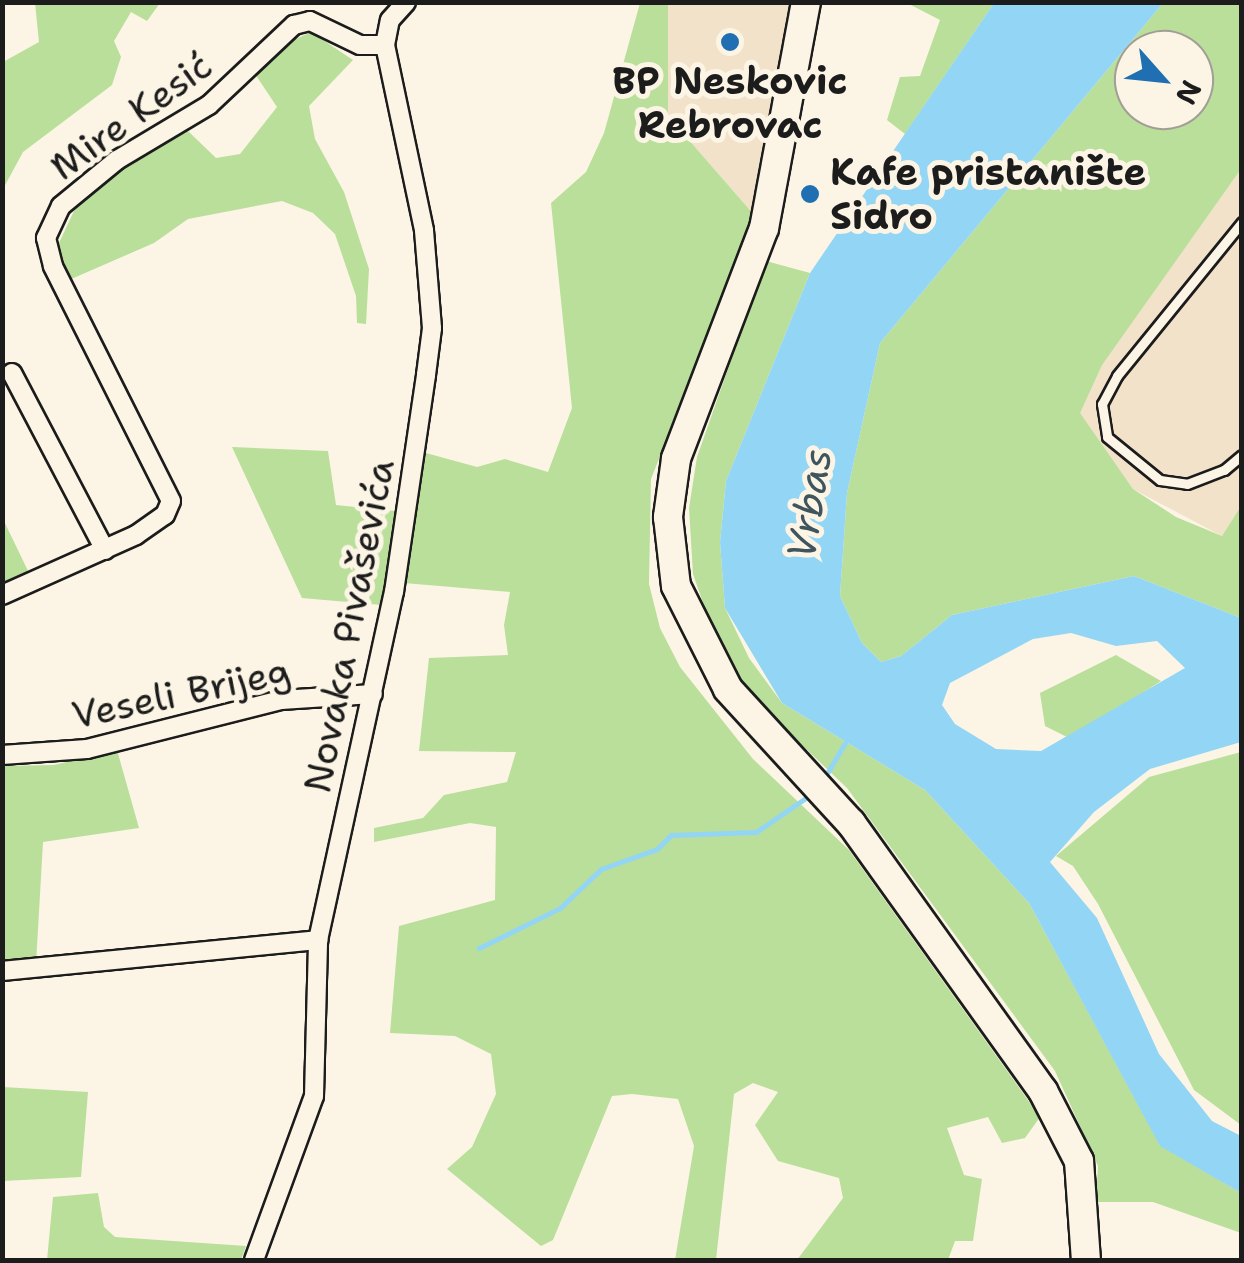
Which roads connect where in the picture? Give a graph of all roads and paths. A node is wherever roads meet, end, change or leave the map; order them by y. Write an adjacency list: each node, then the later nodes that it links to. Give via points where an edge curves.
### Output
1 (406, 2): 3 (street, via 390,20)
2 (806, 2): 14 (main road, via 764,228 683,436 668,517 676,586 708,656 749,717 832,802 1058,1116 1084,1184)
3 (385, 46): 7 (street, Mire Kesić, via 360,45 310,21 294,25 209,105 117,160 49,224 46,238 62,288 171,494 159,520); 9 (street, Novaka Pivaševića, via 421,211 432,328)
4 (1242, 222): 6 (lane, via 1102,404 1107,438 1160,480 1186,484 1224,470)
5 (12, 373): 7 (street)
6 (1242, 455)
7 (104, 550): 8 (street, Mire Kesić)
8 (2, 595)
9 (373, 694): 10 (street, Veseli Brijeg, via 281,700 87,749); 11 (street, Novaka Pivaševića)
10 (2, 755)
11 (318, 940): 12 (street); 13 (street, Novaka Pivaševića, via 314,1096)
12 (2, 971)
13 (254, 1260)
14 (1086, 1260)

